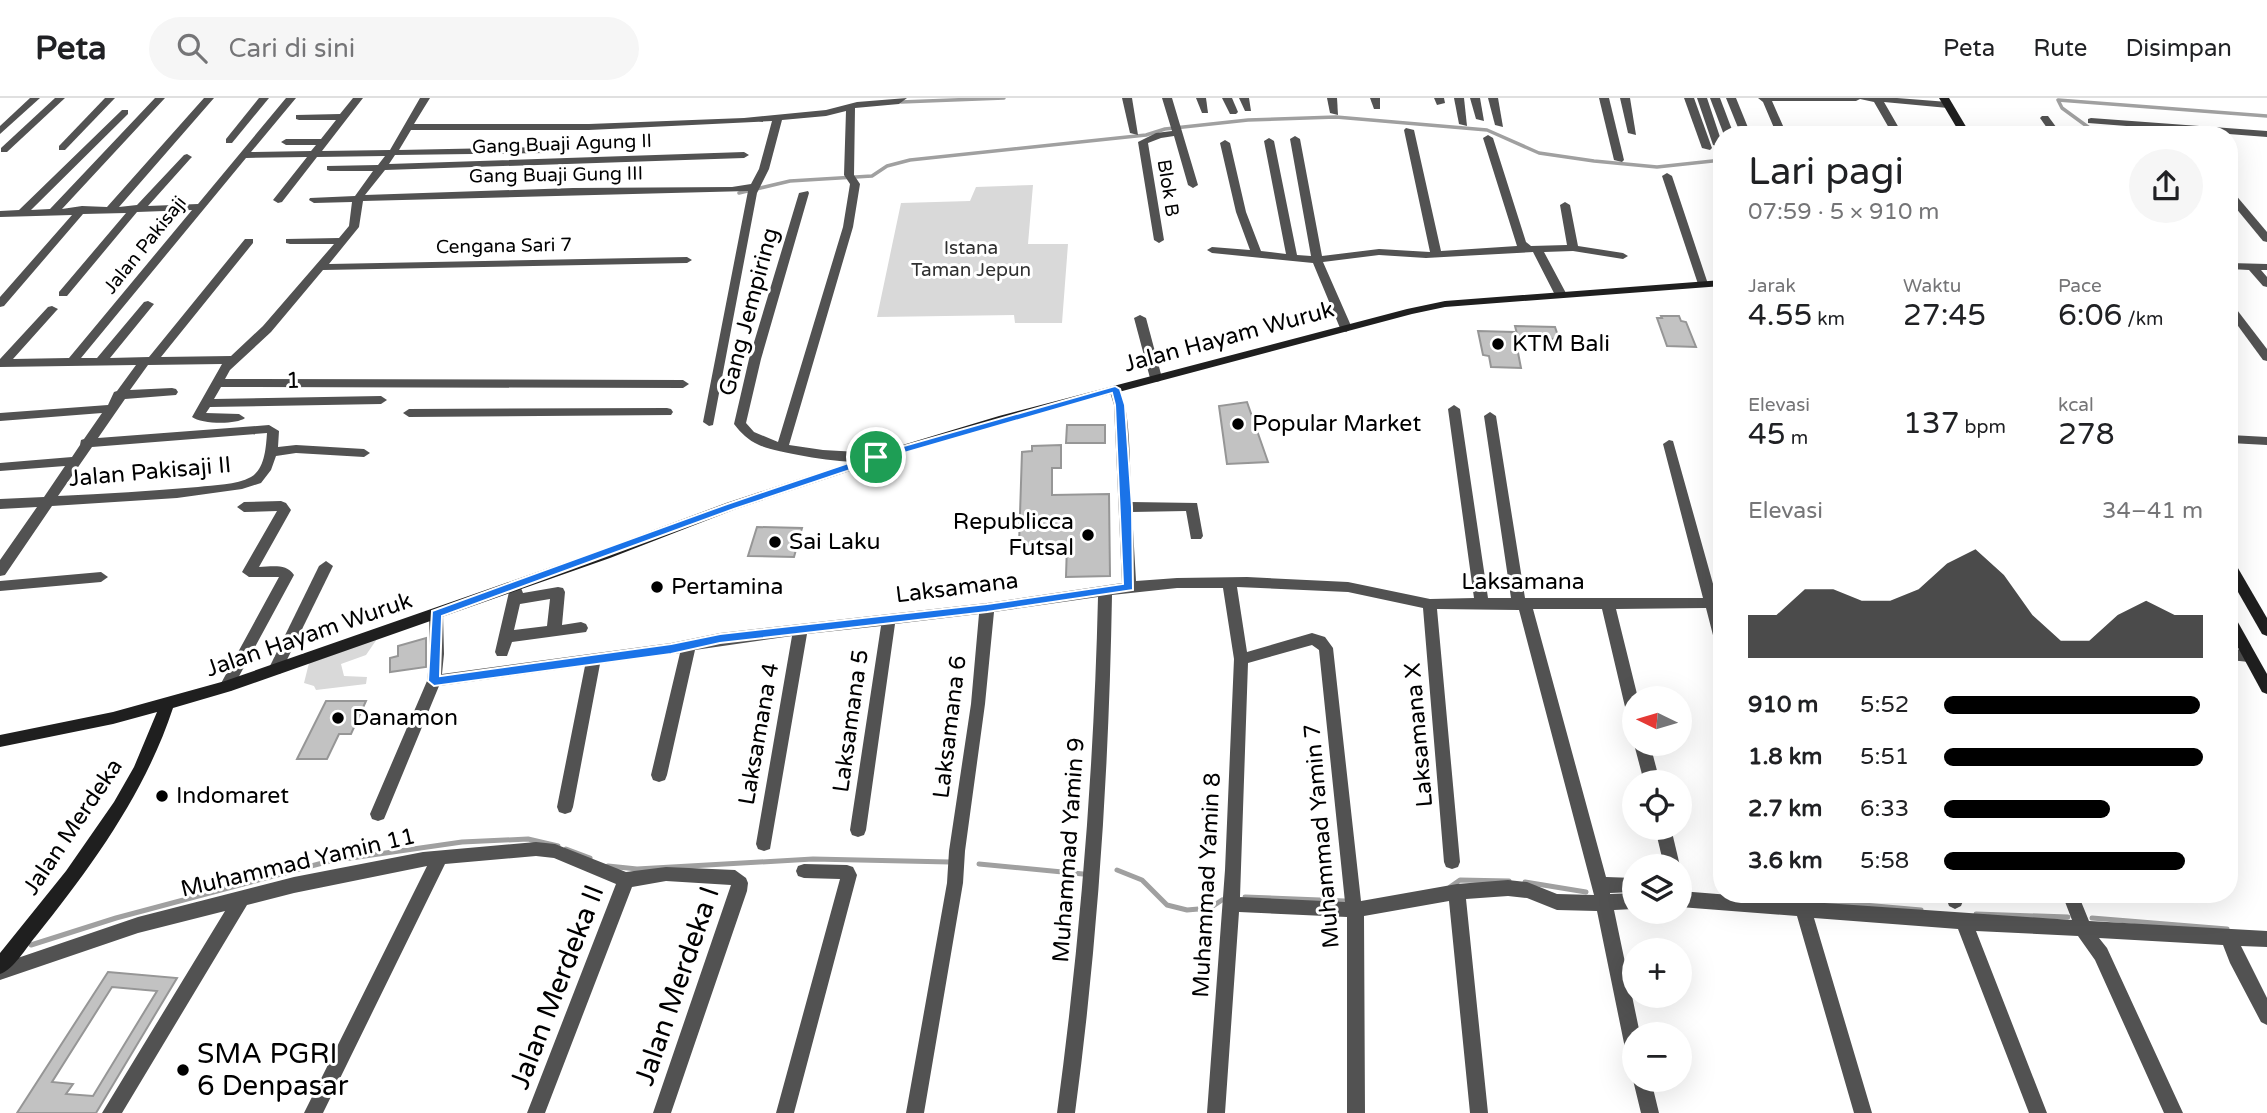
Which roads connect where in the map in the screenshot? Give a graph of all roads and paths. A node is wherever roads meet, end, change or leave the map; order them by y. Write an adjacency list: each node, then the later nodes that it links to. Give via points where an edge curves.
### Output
1 (36, 98): 58 (street)
2 (60, 98): 72 (street)
3 (110, 98): 70 (street)
4 (160, 98): 95 (street)
5 (209, 98): 92 (street)
6 (264, 98): 65 (street)
7 (291, 98): 76 (street, Jalan Pakisaji)
8 (359, 98): 40 (street)
9 (425, 98): 54 (street)
10 (902, 98): 33 (street)
11 (1128, 98): 59 (street)
12 (1167, 98): 55 (street)
13 (1201, 98): 35 (street)
14 (1227, 98): 37 (street)
15 (1244, 98): 34 (street)
16 (1332, 98): 38 (street)
17 (1459, 98): 45 (street)
18 (1475, 98): 43 (street)
19 (1493, 98): 46 (street)
20 (1604, 98): 79 (street)
21 (1625, 98): 60 (street)
22 (1689, 98): 71 (street)
23 (1702, 98): 57 (street)
24 (1715, 98): 47 (street)
25 (1731, 98): 48 (street)
26 (1763, 98): 49 (street)
27 (1771, 98): 30 (street)
28 (1856, 98): 30 (street)
29 (1864, 98): 31 (street)
30 (1805, 99)
31 (1877, 99): 32 (street); 50 (street)
32 (1946, 101): 51 (main road)
33 (851, 106): 41 (street); 154 (street, via 850,176 855,184 848,227)
34 (1248, 109)
35 (1205, 111)
36 (125, 112): 96 (street)
37 (1233, 112)
38 (1335, 113)
39 (299, 117): 40 (street)
40 (344, 117): 68 (street)
41 (778, 118): 54 (street, via 589,127); 84 (street)
42 (2045, 118): 52 (street)
43 (1481, 119)
44 (2091, 121): 53 (street)
45 (1464, 124)
46 (1500, 125)
47 (1726, 126)
48 (1742, 126)
49 (1778, 126)
50 (1893, 126)
51 (1961, 126)
52 (2051, 126)
53 (2133, 126)
54 (408, 127): 74 (street)
55 (1178, 130): 83 (street); 99 (street, Blok B, via 1143,142)
56 (1409, 130): 107 (street)
57 (1713, 130)
58 (0, 131)
59 (1135, 133)
60 (1633, 133)
61 (2238, 133): 62 (street)
62 (2267, 134)
63 (1488, 138): 103 (street, via 1519,242)
64 (1295, 139): 111 (street)
65 (229, 141)
66 (1269, 141): 109 (street)
67 (286, 142): 68 (street)
68 (323, 142): 75 (street)
69 (1225, 143): 106 (street)
70 (62, 148)
71 (1707, 148)
72 (4, 150)
73 (546, 150): 74 (street)
74 (393, 152): 75 (street); 80 (street)
75 (314, 153): 76 (street); 87 (street)
76 (245, 155): 91 (street, Jalan Pakisaji)
77 (744, 155): 80 (street, Gang Buaji Agung II)
78 (187, 157): 93 (street)
79 (1619, 160)
80 (382, 167): 81 (street, Gang Buaji Agung II); 86 (street)
81 (330, 168)
82 (1667, 176): 117 (street)
83 (1193, 185)
84 (754, 190): 86 (street, Gang Buaji Gung III); 149 (street)
85 (804, 192): 154 (street, Gang Jempiring, via 740,424 749,434)
86 (358, 198): 88 (street, Gang Buaji Gung III); 102 (street, via 356,224)
87 (278, 200)
88 (314, 200)
89 (1565, 205): 104 (street)
90 (2238, 205): 98 (street)
91 (199, 207): 93 (street); 129 (street, Jalan Pakisaji)
92 (112, 208): 93 (street); 94 (street)
93 (137, 208): 119 (street)
94 (82, 209): 95 (street); 121 (street)
95 (54, 211): 96 (street)
96 (22, 213): 97 (street)
97 (0, 214)
98 (2267, 239)
99 (1159, 240)
100 (248, 241): 131 (street)
101 (290, 241): 102 (street)
102 (344, 241): 113 (street)
103 (1532, 248): 104 (street); 107 (street); 120 (street)
104 (1573, 248): 108 (street)
105 (1212, 250): 106 (street)
106 (1256, 253): 109 (street)
107 (1436, 254): 111 (street, via 1379,252)
108 (1623, 256)
109 (1292, 257): 111 (street)
110 (687, 260): 113 (street, Cengana Sari 7)
111 (1317, 260): 126 (street)
112 (2238, 266): 114 (street)
113 (322, 267): 128 (street, via 267,329)
114 (2252, 267): 115 (street); 118 (street)
115 (2267, 267)
116 (1713, 283): 117 (main road, Jalan Hayam Wuruk)
117 (1703, 284): 120 (main road, Jalan Hayam Wuruk)
118 (2267, 284)
119 (63, 294)
120 (1572, 298): 126 (main road, Jalan Hayam Wuruk, via 1453,303)
121 (0, 304)
122 (148, 304): 130 (street)
123 (52, 309): 132 (street)
124 (1140, 318): 133 (street)
125 (2238, 319): 127 (street)
126 (1346, 328): 133 (main road, Jalan Hayam Wuruk)
127 (2267, 357)
128 (232, 360): 131 (street); 134 (street)
129 (72, 362): 130 (street); 132 (street)
130 (100, 362): 131 (street)
131 (147, 362): 138 (street)
132 (2, 363)
133 (1156, 377): 136 (main road, Jalan Hayam Wuruk)
134 (217, 383): 139 (street, via 367,380); 141 (street)
135 (683, 384): 139 (street)
136 (1115, 389): 157 (main road, Jalan Hayam Wuruk); 163 (street)
137 (172, 392): 138 (street)
138 (118, 396): 142 (street)
139 (548, 398): 144 (street); 145 (street)
140 (381, 400): 141 (street, 1)
141 (206, 403): 148 (street, via 200,419)
142 (108, 409): 147 (street); 152 (street)
143 (1454, 409): 179 (street)
144 (667, 412)
145 (409, 413)
146 (1490, 416): 180 (street)
147 (0, 417)
148 (239, 418)
149 (709, 422)
150 (2238, 439): 151 (street)
151 (2267, 441)
152 (85, 443): 155 (street, via 271,429); 158 (street)
153 (1669, 444): 174 (street)
154 (782, 449): 157 (street, Gang Jempiring)
155 (272, 452): 156 (street); 160 (street, Jalan Pakisaji II, via 253,483 209,491)
156 (364, 453)
157 (876, 457): 170 (main road, Jalan Hayam Wuruk)
158 (74, 461): 159 (street); 160 (street)
159 (0, 467)
160 (50, 501): 161 (street, Jalan Pakisaji II); 166 (street)
161 (0, 504)
162 (244, 507): 197 (street, via 281,506 284,510 249,572 287,575)
163 (1127, 507): 164 (street, via 1192,506); 172 (street)
164 (1196, 536)
165 (326, 566): 194 (street)
166 (0, 571)
167 (101, 577): 171 (street)
168 (2238, 581): 185 (main road)
169 (1229, 582): 172 (street, Laksamana); 177 (street, Laksamana, via 1348,587); 192 (street, Muhammad Yamin 8)
170 (518, 583): 175 (street); 182 (main road, Jalan Hayam Wuruk)
171 (0, 586)
172 (1129, 587): 173 (street, Laksamana)
173 (1105, 590): 181 (street, Laksamana); 240 (street, Muhammad Yamin 9, via 1093,889)
174 (1713, 593)
175 (514, 600): 186 (street, via 558,592); 186 (street, via 504,645)
176 (1713, 603): 178 (street, Laksamana)
177 (1430, 604): 179 (street, Laksamana); 207 (street, Laksamana X)
178 (1608, 604): 180 (street, Laksamana); 196 (street)
179 (1482, 605): 180 (street, Laksamana)
180 (1522, 606): 210 (street)
181 (987, 608): 183 (street, Laksamana); 239 (street, Laksamana 6, via 955,883)
182 (436, 614): 194 (main road, Jalan Hayam Wuruk); 195 (street)
183 (889, 619): 187 (street, Laksamana); 204 (street, Laksamana 5)
184 (581, 628): 186 (street)
185 (2267, 630)
186 (554, 631)
187 (800, 631): 189 (street, Laksamana); 205 (street, Laksamana 4)
188 (2238, 636): 191 (main road)
189 (689, 646): 193 (street, Laksamana); 201 (street)
190 (2238, 655): 191 (street)
191 (2249, 656): 198 (main road)
192 (1241, 659): 220 (street, Muhammad Yamin 8); 222 (street, Muhammad Yamin 7, via 1312,639 1326,648)
193 (594, 660): 195 (street, Laksamana); 202 (street)
194 (275, 670): 197 (main road, Jalan Hayam Wuruk)
195 (434, 681): 203 (street)
196 (1628, 686)
197 (226, 687): 199 (main road, Jalan Hayam Wuruk)
198 (2267, 688)
199 (167, 704): 200 (main road, Jalan Hayam Wuruk); 227 (main road, Jalan Merdeka, via 133,783)
200 (0, 741)
201 (659, 775)
202 (565, 807)
203 (378, 814)
204 (858, 830)
205 (764, 844)
206 (440, 857): 209 (street, Muhammad Yamin 11, via 555,850); 213 (street, Muhammad Yamin 11); 235 (street)
207 (1452, 862)
208 (804, 871): 238 (street, via 847,872 849,880)
209 (626, 880): 236 (street, Jalan Merdeka II); 237 (street, Jalan Merdeka I, via 666,874 735,878 740,883)
210 (1600, 885): 211 (street); 221 (street)
211 (1622, 885)
212 (1457, 892): 221 (street, via 1508,888 1557,902); 222 (street); 243 (street)
213 (242, 899): 230 (street, Muhammad Yamin 11, via 138,925); 234 (street)
214 (1692, 899): 215 (street)
215 (1713, 900)
216 (1622, 902): 221 (street)
217 (1802, 903): 245 (street)
218 (1817, 903): 223 (street)
219 (2073, 903): 224 (street)
220 (1230, 904): 222 (street); 241 (street, Muhammad Yamin 8)
221 (1604, 904): 232 (street)
222 (1355, 910): 242 (street, Muhammad Yamin 7)
223 (1964, 922): 224 (street); 246 (street)
224 (2083, 928): 225 (street); 247 (street, via 2101,954)
225 (2230, 937): 226 (street); 231 (street)
226 (2267, 939)
227 (22, 940): 228 (street); 229 (main road, Jalan Merdeka)
228 (0, 950)
229 (0, 966)
230 (0, 972)
231 (2267, 1016)
232 (1629, 1022)
233 (1645, 1092): 244 (street)
234 (111, 1113)
235 (313, 1113)
236 (536, 1113)
237 (662, 1113)
238 (785, 1113)
239 (915, 1113)
240 (1066, 1113)
241 (1216, 1113)
242 (1356, 1113)
243 (1479, 1113)
244 (1650, 1113)
245 (1863, 1113)
246 (2038, 1113)
247 (2174, 1113)

